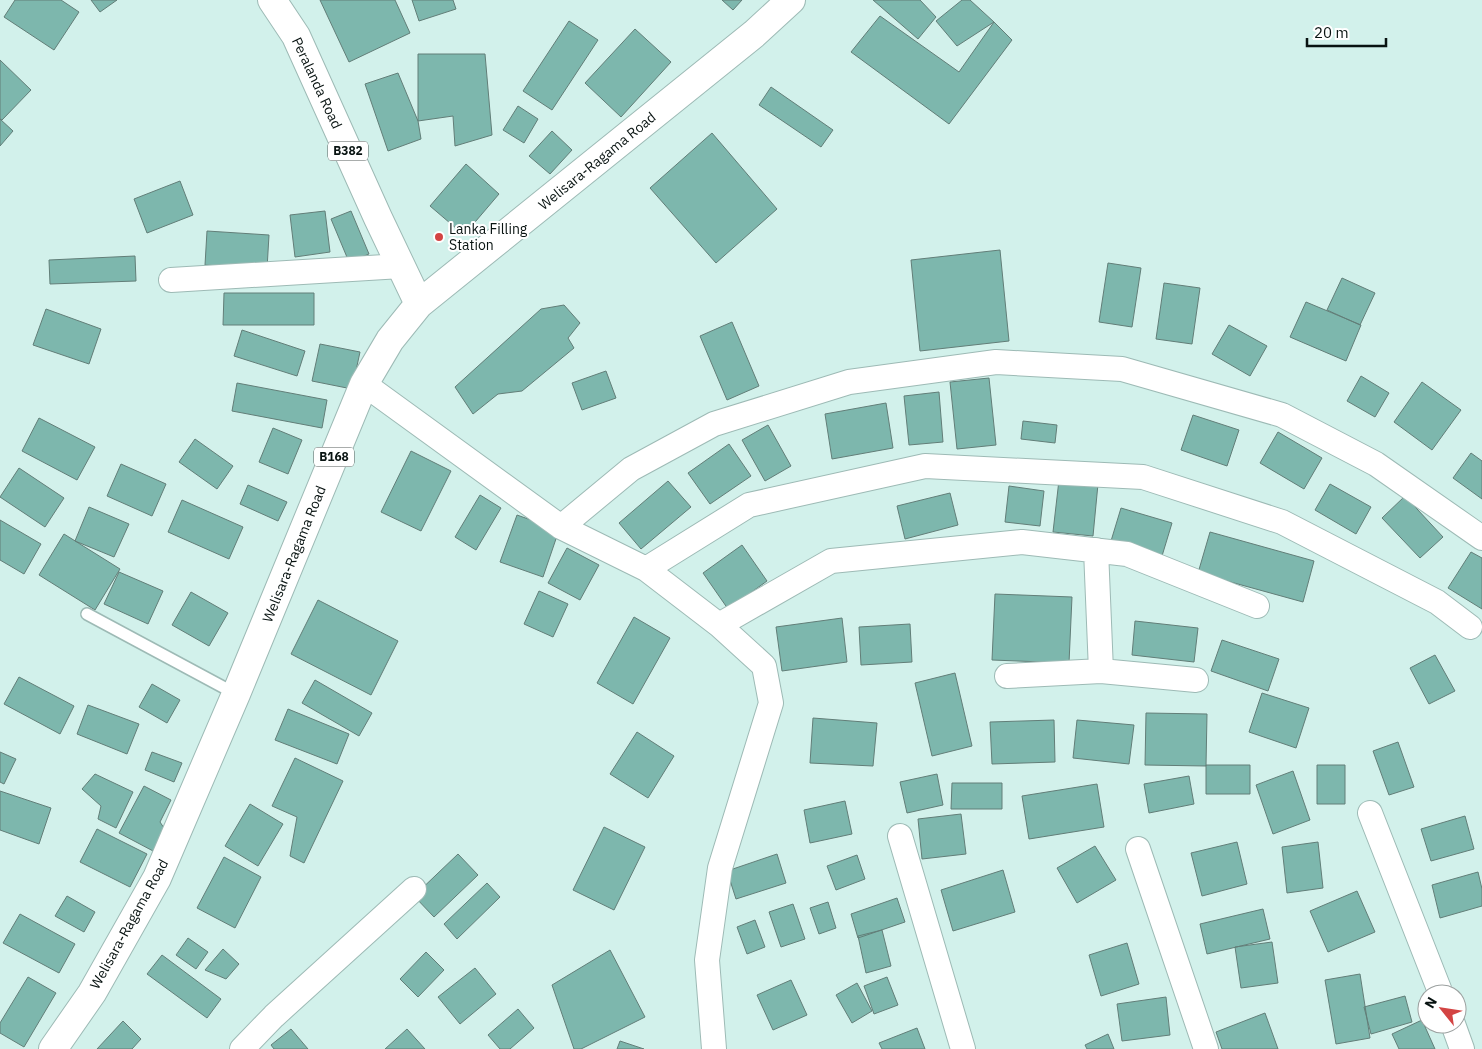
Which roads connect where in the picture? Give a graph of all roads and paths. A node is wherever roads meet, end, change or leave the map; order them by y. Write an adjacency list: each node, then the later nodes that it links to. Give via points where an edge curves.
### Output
1 (272, 0): 3 (main road, Peralanda Road / B382, via 296,36)
2 (791, 0): 5 (main road, Welisara-Ragama Road / B168)
3 (401, 266): 4 (street); 5 (main road, Peralanda Road / B382)
4 (171, 280)
5 (419, 304): 6 (main road, Welisara-Ragama Road / B168, via 390,340)
6 (364, 384): 7 (street); 18 (main road, Welisara-Ragama Road / B168)
7 (561, 527): 8 (street, via 631,469 714,424 849,382 996,362 1122,369 1282,415 1376,464); 10 (street)
8 (1482, 538)
9 (1096, 550): 11 (street, via 1127,554); 13 (street, via 1022,542 831,560); 15 (street)
10 (646, 569): 13 (street); 14 (street, via 749,505 925,466 1143,477 1282,522 1436,602)
11 (1257, 606)
12 (87, 614): 18 (lane)
13 (720, 625): 27 (street, via 764,666 771,703 720,868 707,960)
14 (1470, 627)
15 (1101, 671): 16 (street); 17 (street)
16 (1007, 676)
17 (1196, 680)
18 (236, 694): 25 (main road, Welisara-Ragama Road / B168, via 157,878 92,993)
19 (1370, 813): 23 (street)
20 (900, 836): 28 (street)
21 (1138, 849): 29 (street)
22 (414, 889): 26 (street)
23 (1437, 984)
24 (1457, 1034): 30 (street)
25 (53, 1049)
26 (242, 1049)
27 (714, 1049)
28 (963, 1049)
29 (1206, 1049)
30 (1462, 1049)

